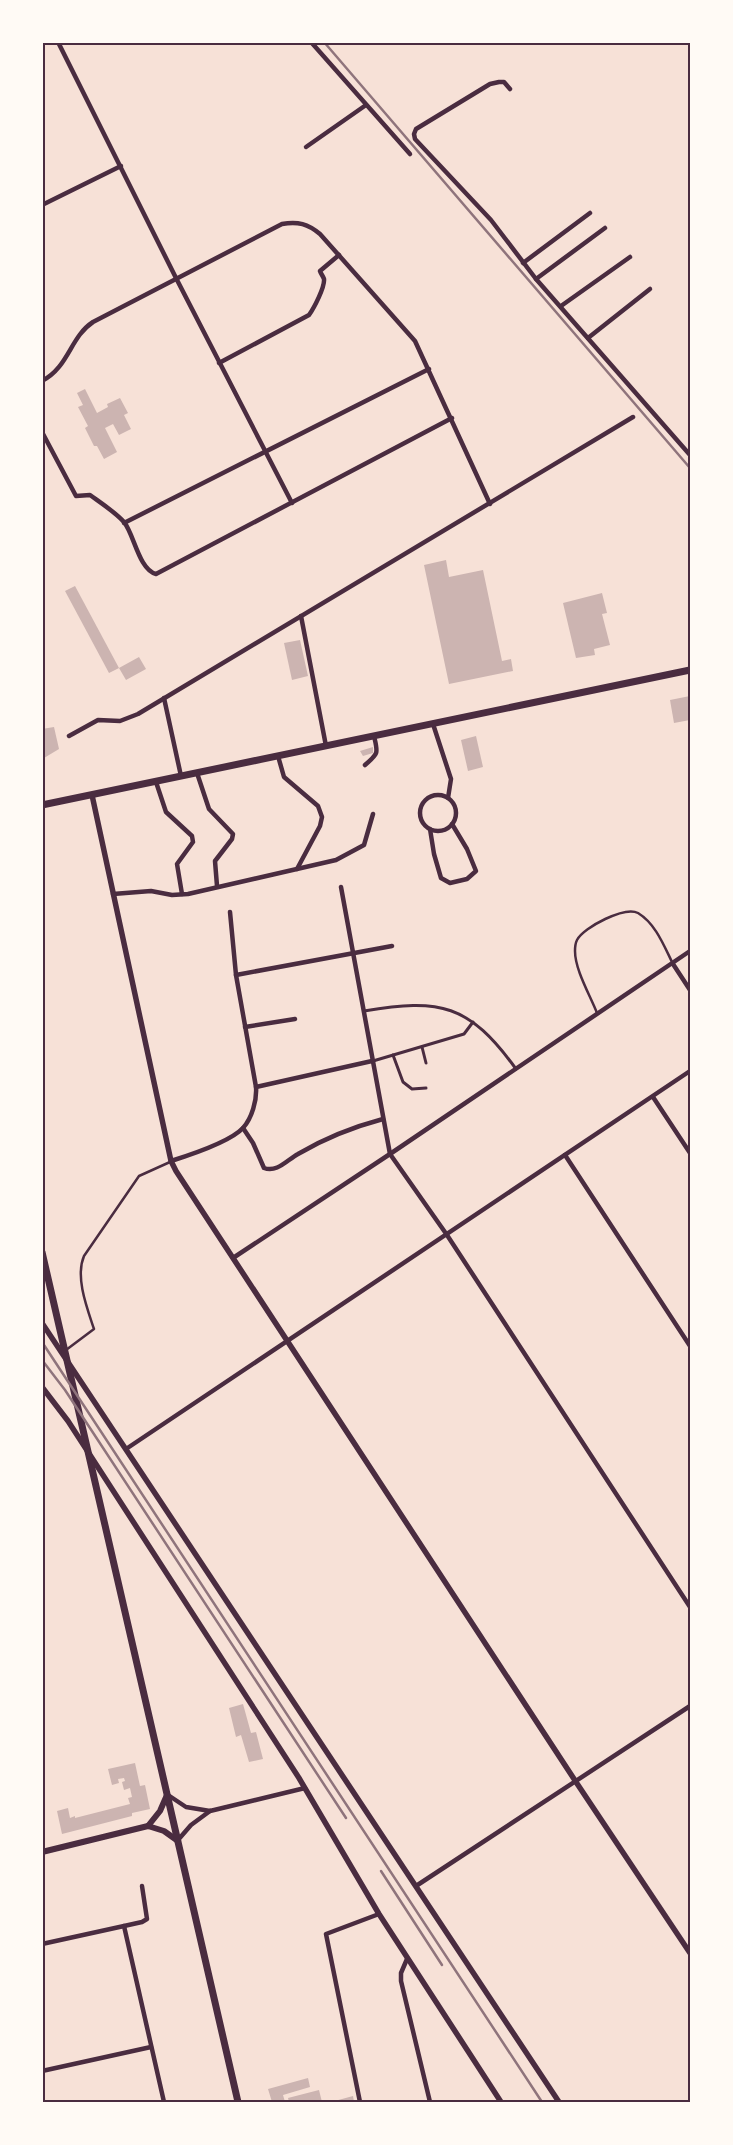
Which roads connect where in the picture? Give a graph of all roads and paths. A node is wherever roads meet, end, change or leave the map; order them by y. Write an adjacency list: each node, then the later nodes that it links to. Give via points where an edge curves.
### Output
1 (58, 42): 7 (street)
2 (311, 42): 4 (street)
3 (510, 89): 13 (street, via 504,82 490,84 416,129 414,134 419,146 490,220)
4 (366, 105): 5 (street); 6 (street)
5 (306, 147)
6 (410, 154)
7 (120, 166): 8 (street); 14 (street)
8 (42, 205)
9 (590, 213): 13 (street)
10 (605, 228): 15 (street)
11 (339, 255): 14 (street, via 312,227 292,222 282,224); 19 (street, via 320,272 324,280 309,315); 20 (street, via 415,341)
12 (630, 257): 17 (street)
13 (522, 263): 15 (street)
14 (176, 278): 19 (street); 21 (street, via 85,327 64,363)
15 (536, 279): 17 (street)
16 (650, 289): 18 (street)
17 (561, 306): 18 (street)
18 (588, 338): 26 (street)
19 (219, 363): 25 (street)
20 (429, 369): 23 (street); 25 (street)
21 (42, 381)
22 (633, 417): 28 (street)
23 (452, 418): 27 (street); 28 (street)
24 (42, 432): 29 (street, via 76,496 90,495)
25 (266, 453): 27 (street); 29 (street)
26 (690, 455)
27 (292, 503): 29 (street, via 156,574 149,571)
28 (490, 504): 30 (street)
29 (124, 523)
30 (301, 616): 32 (street); 36 (street)
31 (690, 670): 33 (main road)
32 (164, 698): 34 (street, via 138,714 120,721 98,720); 40 (street)
33 (433, 724): 35 (main road); 43 (street, via 451,779)
34 (69, 736)
35 (374, 736): 36 (main road); 38 (street, via 378,752)
36 (326, 746): 37 (main road)
37 (278, 756): 39 (main road); 48 (street, via 284,777 318,806 322,817)
38 (365, 764)
39 (197, 773): 40 (main road); 49 (street, via 208,809 233,834 215,861)
40 (181, 776): 41 (main road)
41 (156, 782): 42 (main road); 52 (street, via 166,812 192,836 193,842 177,864)
42 (92, 795): 44 (main road); 51 (street)
43 (448, 798): 46 (street, via 456,813); 47 (street, via 431,796 422,804 420,815)
44 (42, 805)
45 (373, 814): 48 (street, via 364,845 336,860)
46 (452, 824): 47 (street, via 442,830); 47 (street, via 468,849 476,871 467,879 450,883 441,878)
47 (430, 829)
48 (297, 869): 49 (street)
49 (217, 886): 52 (street)
50 (341, 887): 56 (street)
51 (113, 894): 52 (street); 79 (street)
52 (182, 894)
53 (230, 912): 58 (street)
54 (392, 946): 56 (street)
55 (690, 951): 57 (street)
56 (352, 952): 58 (street); 60 (street)
57 (673, 964): 59 (street); 61 (street); 61 (lane, via 661,938 636,912 624,911 590,928 577,940 575,950 577,965)
58 (236, 975): 64 (street)
59 (690, 990)
60 (363, 1011): 63 (street, via 414,1004 454,1012); 67 (street)
61 (597, 1014): 69 (street)
62 (295, 1019): 64 (street)
63 (473, 1022): 65 (street, via 464,1034); 69 (street, via 492,1038)
64 (245, 1027): 71 (street)
65 (422, 1046): 66 (street); 68 (street)
66 (394, 1055): 67 (street); 72 (street, via 403,1082 412,1089)
67 (372, 1061): 71 (street); 74 (street)
68 (426, 1062)
69 (516, 1069): 77 (street)
70 (690, 1071): 73 (street)
71 (256, 1087): 75 (street, via 252,1110)
72 (426, 1088)
73 (653, 1097): 76 (street); 78 (street)
74 (383, 1119): 75 (street, via 347,1128 270,1170 264,1168); 77 (street)
75 (243, 1128): 79 (street, via 209,1147)
76 (690, 1153)
77 (390, 1154): 80 (street); 82 (street)
78 (564, 1155): 80 (street); 85 (street)
79 (172, 1161): 82 (street); 86 (lane, via 139,1176 84,1256 80,1264 81,1275 94,1329)
80 (447, 1236): 84 (street); 89 (street)
81 (42, 1252): 93 (main road)
82 (233, 1258): 84 (street)
83 (42, 1323): 86 (street)
84 (287, 1340): 88 (street); 91 (street)
85 (690, 1346)
86 (63, 1353): 88 (street)
87 (42, 1387): 92 (street, via 72,1428)
88 (126, 1449): 99 (street)
89 (690, 1607)
90 (690, 1706): 91 (street)
91 (576, 1782): 99 (street); 103 (street)
92 (305, 1788): 94 (street); 100 (street)
93 (167, 1795): 94 (street, via 186,1807); 95 (main road); 96 (main road)
94 (210, 1811): 96 (street, via 191,1825)
95 (148, 1826): 96 (main road, via 164,1831); 97 (main road)
96 (178, 1841): 108 (main road)
97 (42, 1852)
98 (142, 1886): 101 (street, via 147,1919)
99 (416, 1886): 112 (street)
100 (378, 1914): 104 (street); 109 (street, via 326,1934)
101 (124, 1926): 102 (street); 105 (street)
102 (42, 1944)
103 (690, 1953)
104 (407, 1959): 110 (street, via 401,1981); 111 (street)
105 (151, 2047): 106 (street); 107 (street)
106 (42, 2070)
107 (164, 2102)
108 (238, 2102)
109 (360, 2102)
110 (430, 2102)
111 (501, 2102)
112 (559, 2102)

